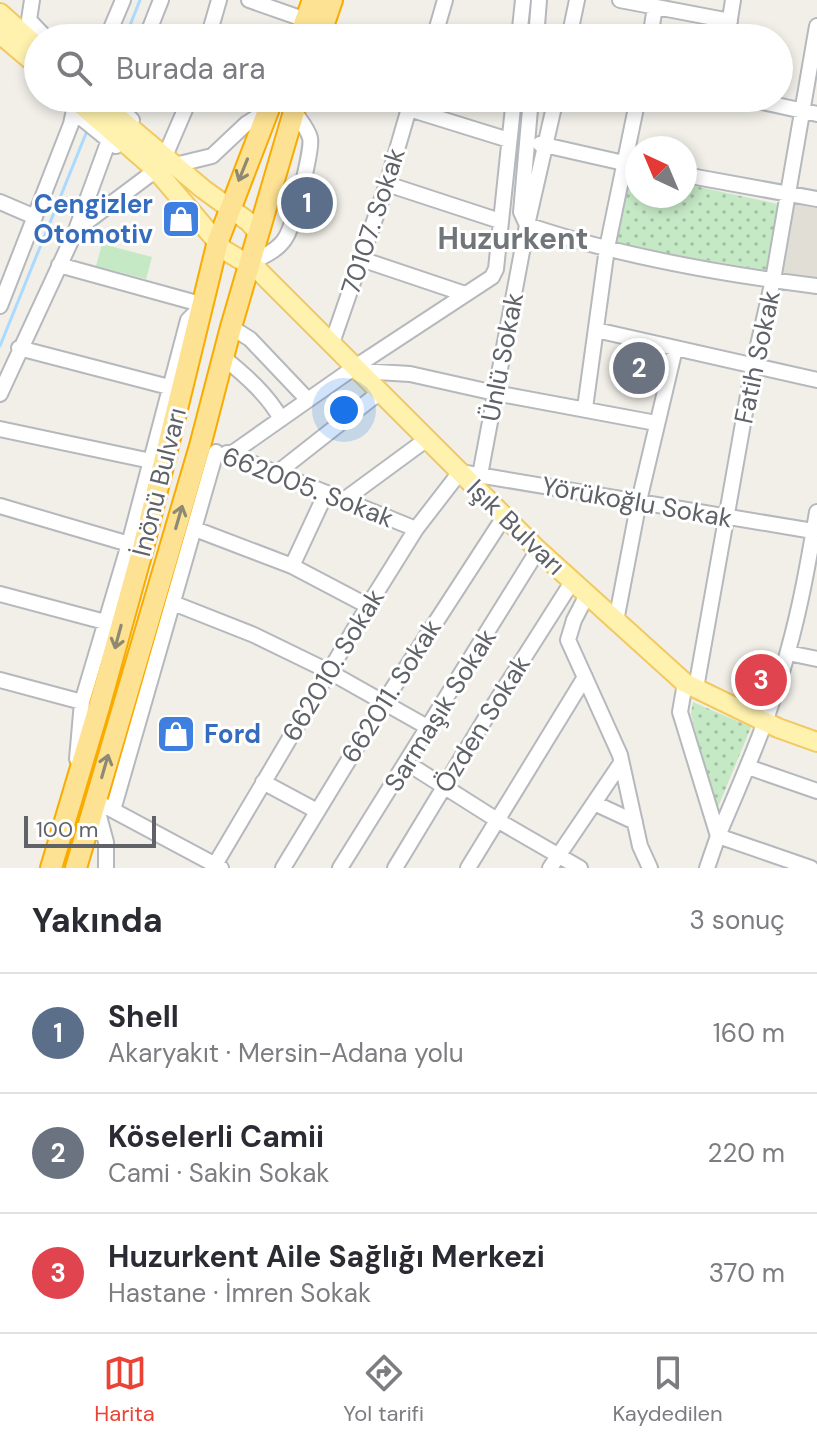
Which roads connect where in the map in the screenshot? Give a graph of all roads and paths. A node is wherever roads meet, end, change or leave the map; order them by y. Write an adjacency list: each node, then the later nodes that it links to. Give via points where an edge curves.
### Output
1 (32, 0): 17 (street)
2 (123, 0): 18 (street)
3 (161, 0): 19 (street)
4 (219, 0): 20 (street)
5 (249, 0): 21 (street)
6 (313, 0): 22 (highway)
7 (332, 0): 23 (highway)
8 (445, 0): 24 (street)
9 (523, 0): 25 (street)
10 (539, 0): 26 (street)
11 (577, 0): 27 (street)
12 (620, 0): 14 (street)
13 (733, 0): 16 (street)
14 (655, 7): 16 (street); 28 (street)
15 (0, 13): 31 (main road)
16 (730, 21): 29 (street)
17 (33, 24)
18 (113, 24)
19 (152, 24)
20 (212, 24)
21 (294, 24)
22 (305, 24)
23 (324, 24)
24 (439, 24)
25 (520, 24)
26 (537, 24)
27 (572, 24)
28 (652, 24)
29 (729, 24)
30 (817, 26): 34 (street, Fatih Sokak)
31 (9, 34): 32 (main road)
32 (24, 51)
33 (793, 109): 34 (street)
34 (800, 111): 47 (street); 57 (street, Fatih Sokak)
35 (99, 112): 52 (main road); 52 (street); 61 (street); 64 (street)
36 (184, 112): 52 (street)
37 (261, 112): 52 (street, via 212,156)
38 (267, 112): 60 (highway, İnönü Bulvarı, one-way to 60)
39 (294, 112): 65 (highway, İnönü Bulvarı)
40 (299, 112): 69 (street, via 311,149 286,238)
41 (408, 112): 55 (street, 70107. Sokak)
42 (435, 112): 49 (street)
43 (512, 112): 49 (street)
44 (530, 112): 50 (street)
45 (553, 112): 51 (street, Ünlü Sokak)
46 (637, 112): 48 (street)
47 (817, 114)
48 (634, 136)
49 (509, 140): 62 (street)
50 (527, 142): 51 (street); 63 (street, via 521,212)
51 (546, 145): 53 (street); 63 (street, Ünlü Sokak)
52 (163, 162): 60 (main road); 64 (street); 66 (main road, Işık Bulvarı)
53 (625, 164)
54 (697, 177): 57 (street)
55 (387, 184): 62 (street); 68 (street, 70107. Sokak)
56 (625, 186): 67 (street)
57 (789, 194): 58 (street); 71 (street, Fatih Sokak)
58 (817, 199)
59 (0, 202): 61 (street)
60 (228, 209): 65 (main road); 66 (highway, İnönü Bulvarı)
61 (35, 217): 75 (street)
62 (500, 221): 73 (street, via 496,269 483,285)
63 (527, 225): 67 (street); 87 (street, Ünlü Sokak)
64 (76, 230): 70 (street)
65 (259, 234): 69 (highway, İnönü Bulvarı)
66 (218, 241): 69 (main road, Işık Bulvarı, via 224,250); 74 (highway, İnönü Bulvarı)
67 (607, 248): 71 (street); 77 (street)
68 (361, 259): 73 (street); 78 (street, 70107. Sokak)
69 (250, 263): 76 (highway, İnönü Bulvarı); 78 (main road, Işık Bulvarı)
70 (59, 265): 74 (street); 79 (street)
71 (773, 280): 72 (street); 82 (street, Fatih Sokak)
72 (817, 286)
73 (465, 294): 83 (street)
74 (204, 305): 85 (street, via 188,320); 137 (highway, İnönü Bulvarı, one-way to 137)
75 (0, 306)
76 (231, 327): 81 (highway, İnönü Bulvarı); 89 (street, via 250,339)
77 (596, 330): 80 (street); 90 (street)
78 (332, 343): 83 (main road, Işık Bulvarı)
79 (19, 348): 85 (street); 88 (street)
80 (675, 349): 82 (street); 92 (street)
81 (224, 358): 91 (street, via 246,375); 95 (highway, İnönü Bulvarı)
82 (753, 367): 84 (street); 106 (street, Fatih Sokak)
83 (358, 369): 86 (main road, Işık Bulvarı); 87 (street, via 410,374); 89 (street)
84 (817, 380)
85 (169, 387): 96 (street)
86 (380, 392): 94 (main road, Işık Bulvarı); 98 (street)
87 (495, 393): 90 (street); 99 (street, Ünlü Sokak)
88 (0, 394)
89 (308, 400): 91 (street)
90 (585, 408): 92 (street)
91 (281, 419): 95 (street)
92 (656, 423): 102 (street)
93 (0, 429): 96 (street)
94 (427, 439): 97 (main road, Işık Bulvarı); 101 (street)
95 (216, 450): 98 (street, 662005. Sokak); 107 (street); 140 (highway, İnönü Bulvarı, one-way to 95)
96 (151, 461): 110 (street)
97 (460, 472): 99 (street, Yörükoğlu Sokak); 105 (main road, Işık Bulvarı); 108 (street, 662010. Sokak)
98 (277, 473): 100 (street, 662005. Sokak)
99 (480, 475): 102 (street, Yörükoğlu Sokak)
100 (326, 493): 101 (street, 662005. Sokak); 112 (street)
101 (344, 500): 108 (street, 662005. Sokak)
102 (639, 501): 106 (street, Yörükoğlu Sokak); 119 (street)
103 (0, 506): 110 (street)
104 (817, 512): 109 (street)
105 (504, 517): 111 (main road, Işık Bulvarı); 128 (street, 662011. Sokak)
106 (725, 517): 109 (street, Yörükoğlu Sokak); 126 (street, Fatih Sokak)
107 (195, 529): 112 (street); 117 (street)
108 (416, 529): 118 (street, 662010. Sokak)
109 (813, 531): 113 (street)
110 (129, 544): 120 (street)
111 (538, 550): 114 (main road, Işık Bulvarı); 130 (street, Sarmaşık Sokak)
112 (292, 566): 118 (street)
113 (812, 578): 121 (street)
114 (572, 582): 116 (main road, Işık Bulvarı); 136 (street, Özden Sokak)
115 (0, 594): 120 (street)
116 (587, 595): 119 (main road, Işık Bulvarı); 124 (street, via 568,640)
117 (173, 603): 123 (street); 140 (street)
118 (368, 606): 123 (street, 662010. Sokak)
119 (616, 621): 126 (main road, Işık Bulvarı)
120 (105, 622): 127 (street)
121 (788, 653): 122 (street); 129 (street)
122 (817, 659)
123 (328, 671): 128 (street); 135 (street, 662010. Sokak)
124 (585, 677): 133 (street); 142 (street)
125 (0, 680): 127 (street)
126 (691, 686): 129 (main road, Işık Bulvarı); 144 (street, Fatih Sokak, via 680,712)
127 (82, 702): 137 (street)
128 (384, 702): 130 (street); 141 (street, 662011. Sokak)
129 (765, 721): 131 (main road, Işık Bulvarı); 134 (street)
130 (429, 728): 132 (street, Sarmaşık Sokak)
131 (817, 742)
132 (407, 763): 136 (street); 151 (street, Sarmaşık Sokak)
133 (621, 763): 139 (street); 143 (street)
134 (748, 767): 138 (street); 144 (street)
135 (263, 782): 141 (street); 146 (street, 662010. Sokak)
136 (445, 785): 142 (street); 152 (street, Özden Sokak)
137 (75, 789): 147 (highway, İnönü Bulvarı)
138 (817, 791)
139 (594, 803): 143 (street); 145 (street)
140 (104, 805): 146 (street); 148 (highway, İnönü Bulvarı); 149 (street)
141 (317, 811): 150 (street, 662011. Sokak)
142 (497, 820): 145 (street); 153 (street)
143 (635, 822): 155 (street)
144 (718, 836): 156 (street); 157 (street)
145 (554, 862): 154 (street)
146 (216, 867)
147 (51, 868)
148 (76, 868)
149 (106, 868)
150 (283, 868)
151 (340, 868)
152 (395, 868)
153 (468, 868)
154 (580, 868)
155 (650, 868)
156 (707, 868)
157 (811, 868)

